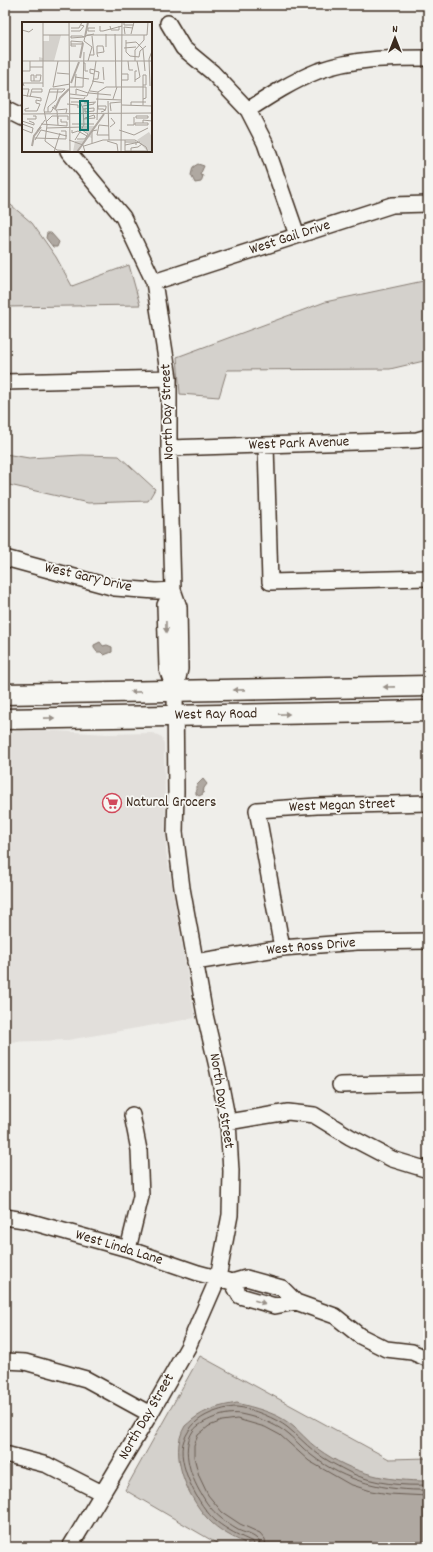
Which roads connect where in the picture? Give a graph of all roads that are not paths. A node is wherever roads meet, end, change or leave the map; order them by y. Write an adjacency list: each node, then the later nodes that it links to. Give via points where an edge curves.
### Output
1 (168, 23): 4 (street, via 183,48 212,72)
2 (428, 58): 4 (street, via 380,58 319,71 286,86)
3 (5, 109): 5 (street)
4 (248, 110): 8 (street, via 265,143)
5 (22, 118)
6 (69, 152): 9 (street, North Day Street, via 123,217)
7 (428, 204): 8 (street, West Gail Drive, via 392,205)
8 (297, 235): 9 (street, West Gail Drive)
9 (154, 282): 10 (street, North Day Street)
10 (169, 378): 11 (street); 14 (street, North Day Street)
11 (5, 382)
12 (428, 437): 13 (street, West Park Avenue, via 417,440)
13 (266, 445): 14 (street, West Park Avenue); 16 (street, via 270,582)
14 (169, 448): 17 (street, North Day Street)
15 (5, 558): 17 (street, West Gary Drive, via 115,588)
16 (428, 578)
17 (173, 590): 19 (street, North Day Street, via 165,605 167,669)
18 (428, 686): 19 (main road, West Ray Road, one-way to 19)
19 (175, 691): 20 (main road, West Ray Road, one-way to 20); 22 (street, North Day Street)
20 (5, 694)
21 (428, 711): 22 (main road, West Ray Road, one-way to 21)
22 (175, 716): 23 (main road, West Ray Road, one-way to 22); 27 (street, North Day Street, via 175,832)
23 (5, 719)
24 (428, 803): 26 (street, West Megan Street, via 257,810)
25 (428, 941): 26 (street, West Ross Drive, via 357,942)
26 (282, 948): 27 (street, West Ross Drive)
27 (195, 962): 31 (street, North Day Street)
28 (428, 1083): 29 (street)
29 (340, 1085)
30 (132, 1115): 34 (street, via 139,1150 141,1196)
31 (228, 1122): 32 (street, via 288,1112 314,1115 392,1159); 35 (street, North Day Street, via 231,1171)
32 (428, 1170)
33 (5, 1217): 34 (street, West Linda Lane)
34 (128, 1249): 35 (street, West Linda Lane)
35 (225, 1280): 37 (street, via 240,1296 275,1306 296,1302 335,1316 360,1336 386,1349); 40 (street, North Day Street)
36 (428, 1345): 37 (street)
37 (412, 1352): 38 (street)
38 (428, 1359)
39 (5, 1361): 40 (street, via 25,1362 86,1379)
40 (150, 1414): 42 (street, North Day Street)
41 (5, 1454): 42 (street, via 47,1465)
42 (102, 1494): 43 (street, North Day Street)
43 (70, 1547)

